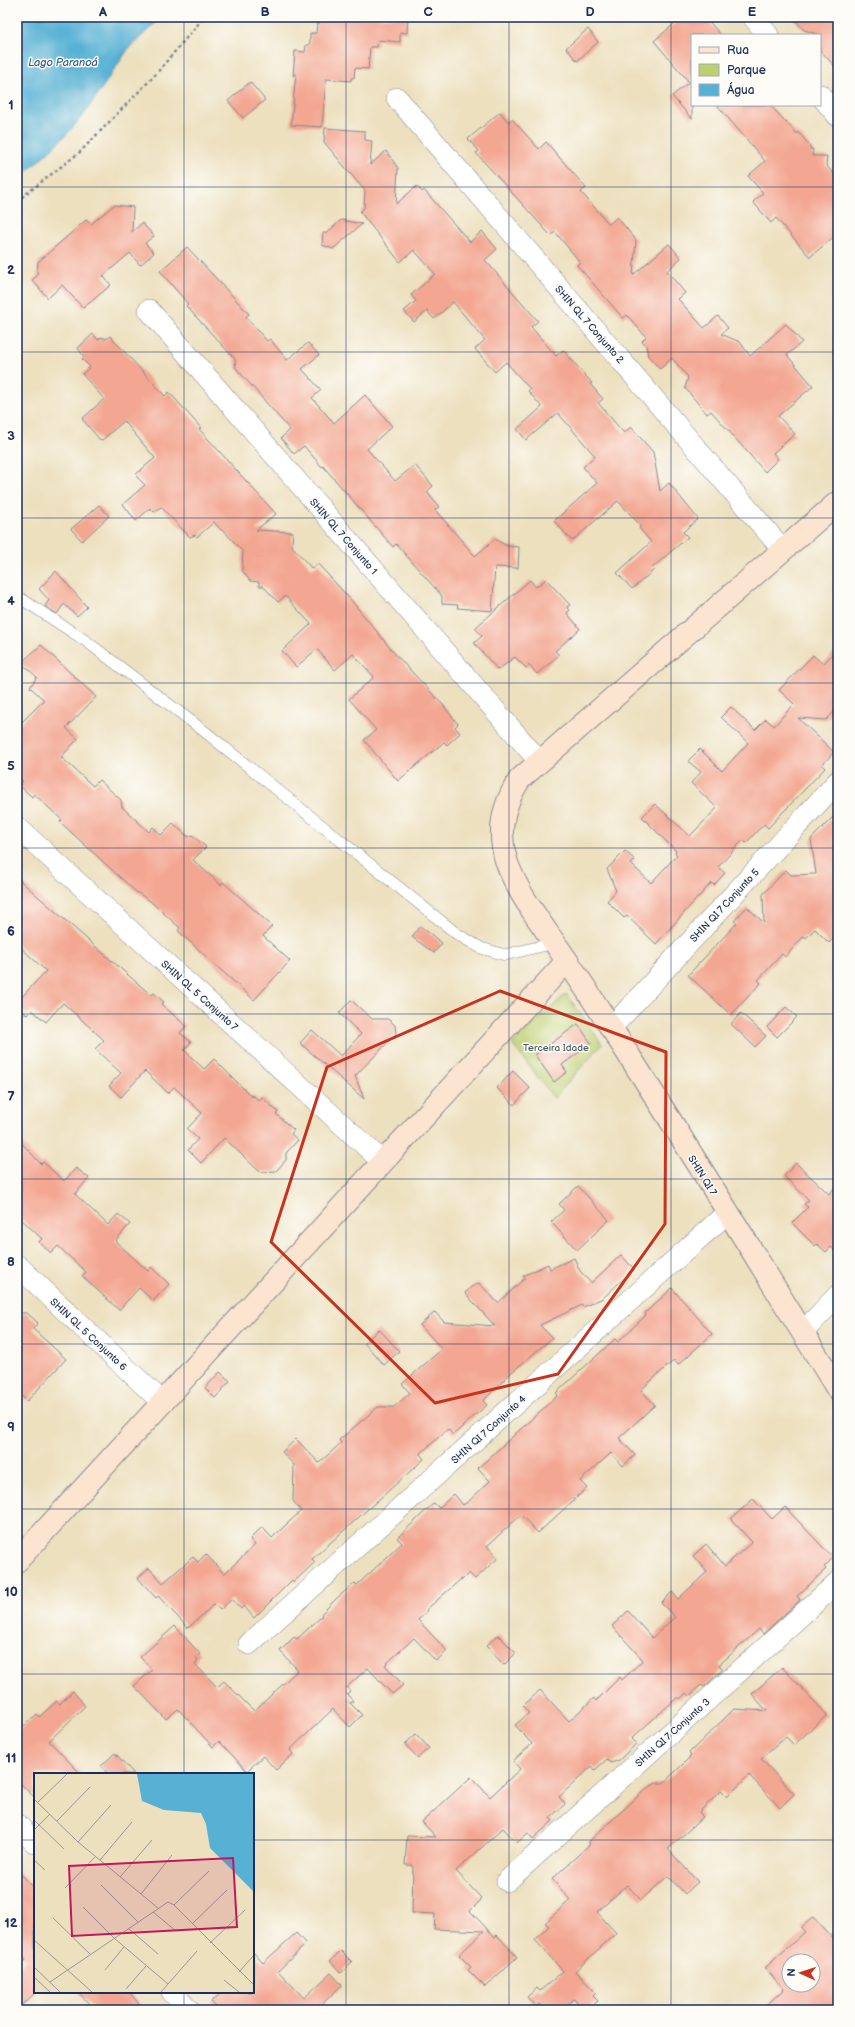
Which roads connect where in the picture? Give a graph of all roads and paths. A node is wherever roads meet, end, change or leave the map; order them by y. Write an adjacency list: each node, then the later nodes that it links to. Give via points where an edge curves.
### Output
1 (204, 17): 7 (path, via 155,75 80,152)
2 (753, 17): 3 (street)
3 (767, 34)
4 (821, 96): 6 (street)
5 (397, 98): 10 (street, SHIN QL 7 Conjunto 2)
6 (838, 116)
7 (17, 201)
8 (149, 310): 12 (street, SHIN QL 7 Conjunto 1)
9 (838, 502): 10 (street, SHIN QI 7)
10 (783, 550): 12 (street, SHIN QI 7)
11 (17, 596): 15 (lane, via 86,641 197,726 457,934 481,948 505,956)
12 (539, 761): 15 (street, SHIN QI 7, via 510,793 502,818 502,844 513,876)
13 (838, 782): 17 (street, SHIN QI 7 Conjunto 5)
14 (17, 827): 18 (street, SHIN QL 5 Conjunto 7)
15 (554, 943): 16 (street, SHIN QI 7)
16 (567, 961): 17 (street, SHIN QI 7); 18 (street)
17 (611, 1028): 19 (street, SHIN QI 7)
18 (383, 1162): 24 (street)
19 (727, 1213): 22 (street, SHIN QI 7); 27 (street, SHIN QI 7 Conjunto 4)
20 (17, 1265): 24 (street, SHIN QL 5 Conjunto 6)
21 (838, 1295): 22 (street)
22 (803, 1332): 23 (street, SHIN QI 7)
23 (838, 1390)
24 (162, 1402): 25 (street)
25 (17, 1561)
26 (838, 1582): 30 (street, SHIN QI 7 Conjunto 3)
27 (249, 1644)
28 (17, 1824): 29 (street)
29 (34, 1842)
30 (507, 1881)
31 (173, 1993): 32 (street)
32 (189, 2010)

